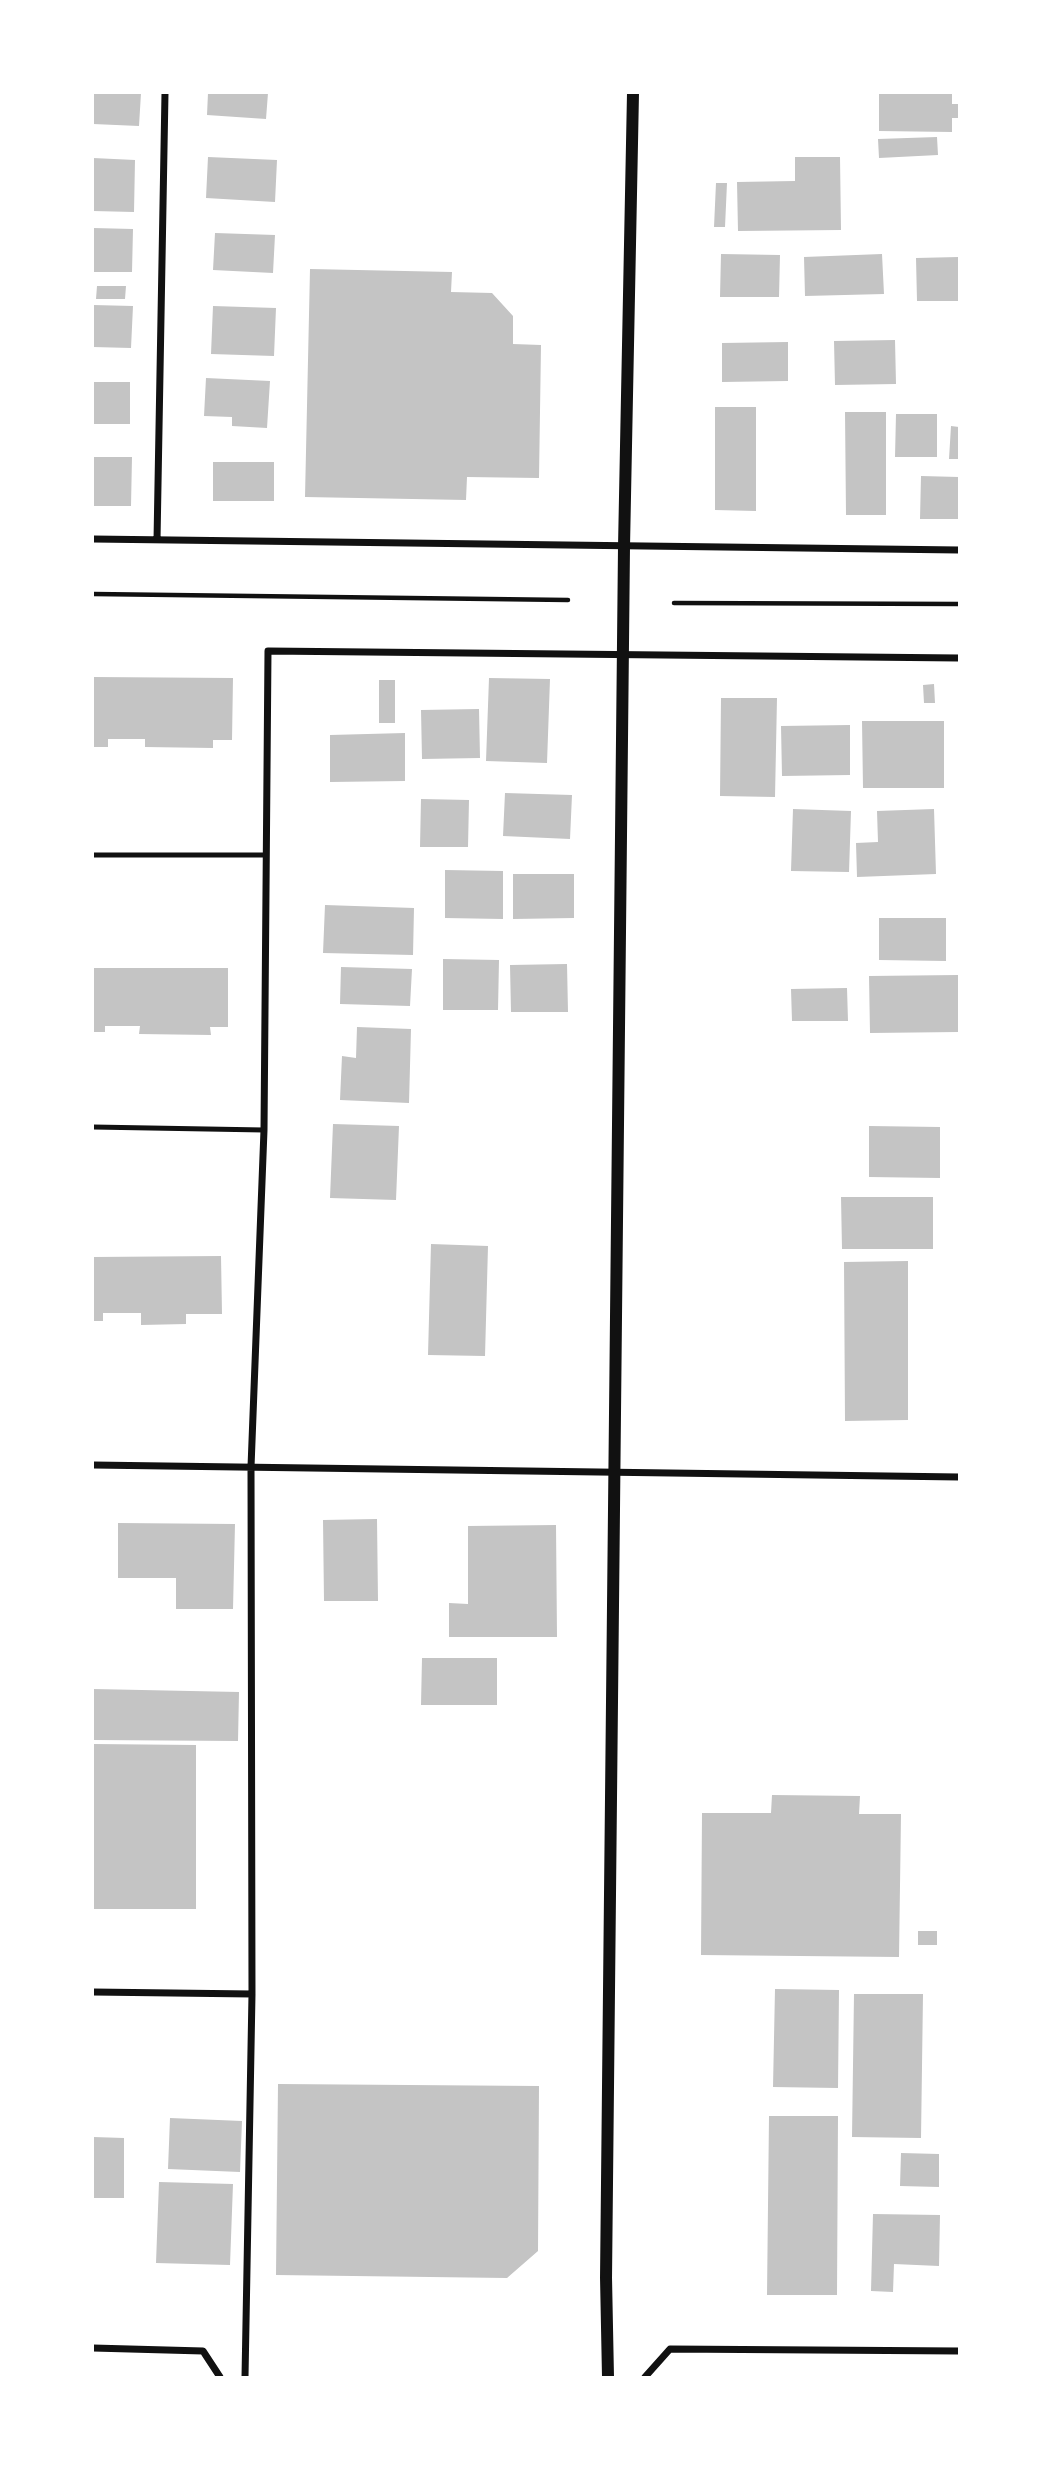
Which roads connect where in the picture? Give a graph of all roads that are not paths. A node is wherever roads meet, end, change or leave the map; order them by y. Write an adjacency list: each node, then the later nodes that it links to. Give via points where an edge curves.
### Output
1 (165, 93): 4 (street)
2 (633, 93): 5 (street)
3 (93, 539): 4 (street)
4 (157, 540): 5 (street)
5 (624, 547): 6 (street); 7 (street)
6 (959, 550)
7 (624, 653): 8 (street); 10 (street, via 268,651); 15 (street)
8 (959, 658)
9 (93, 855): 10 (lane)
10 (266, 855): 12 (street)
11 (93, 1127): 12 (lane)
12 (264, 1130): 14 (street)
13 (93, 1465): 14 (street)
14 (251, 1467): 15 (street); 18 (street)
15 (615, 1472): 16 (street); 23 (street)
16 (959, 1477)
17 (93, 1992): 18 (street)
18 (252, 1994): 22 (street)
19 (93, 2348): 21 (street, via 203,2351)
20 (959, 2351): 24 (street, via 670,2348)
21 (220, 2377)
22 (245, 2377)
23 (608, 2377)
24 (645, 2377)

